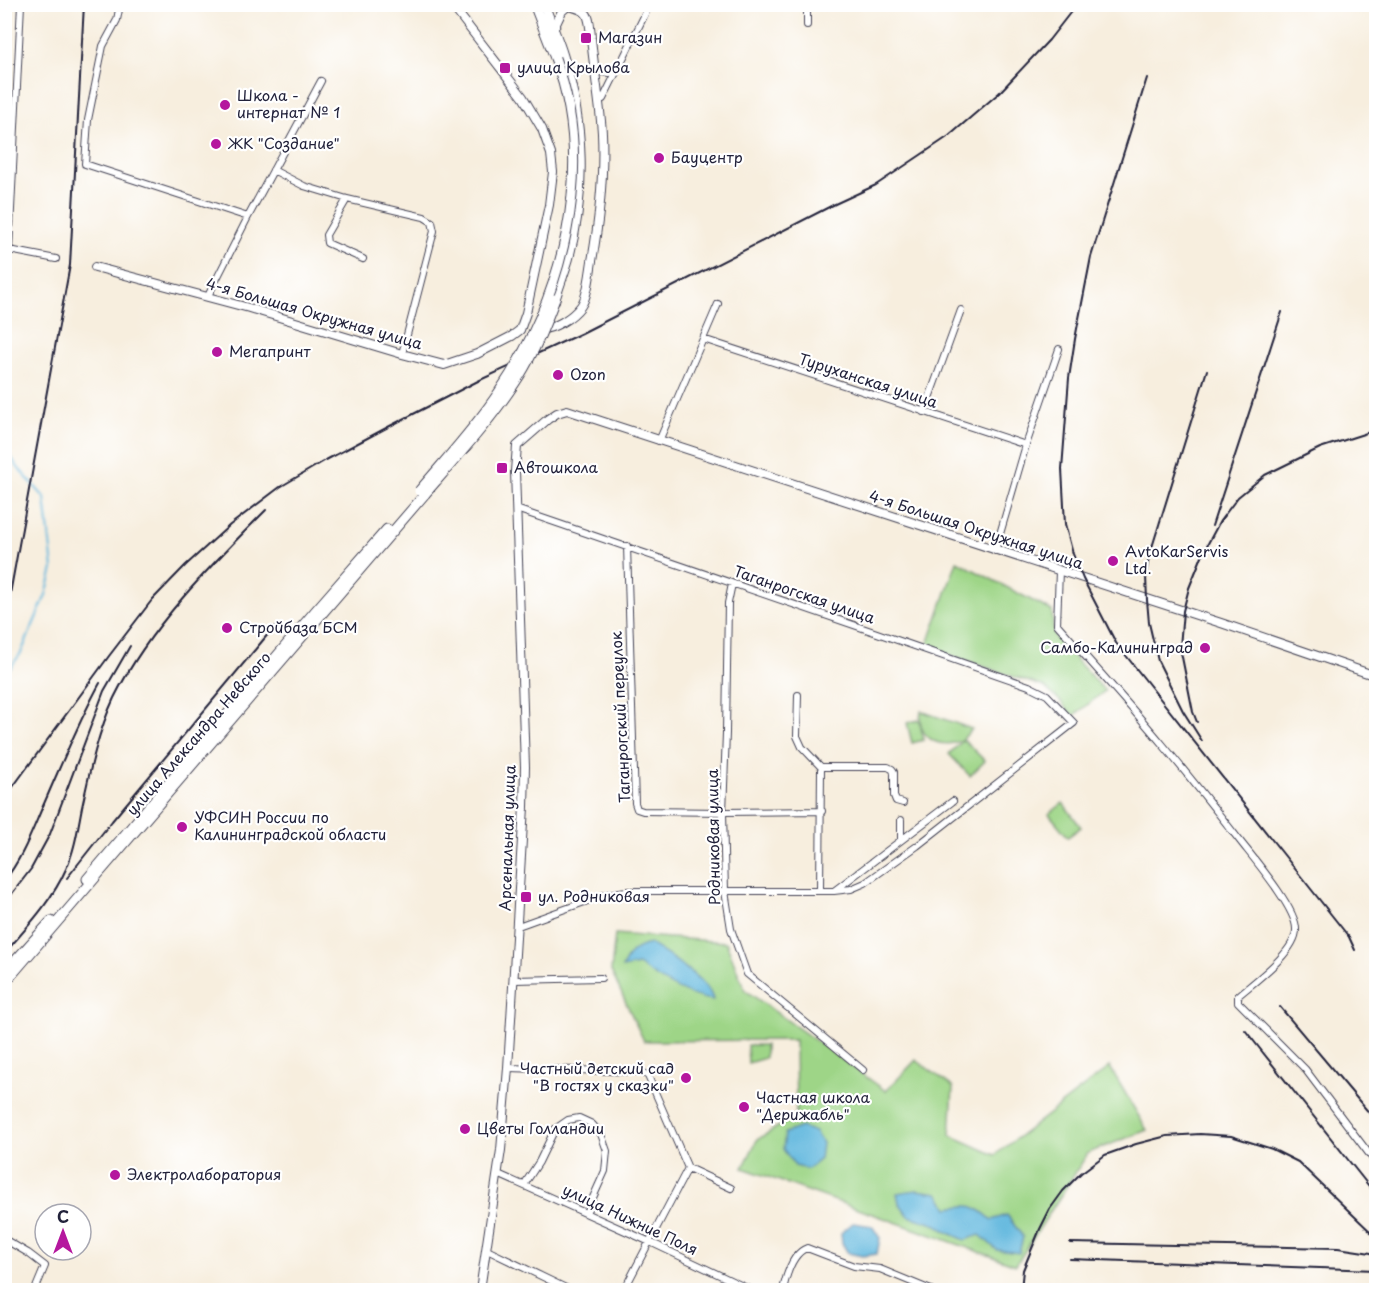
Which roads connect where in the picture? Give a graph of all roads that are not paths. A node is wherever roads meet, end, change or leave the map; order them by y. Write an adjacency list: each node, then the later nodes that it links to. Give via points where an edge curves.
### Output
1 (21, 4): 19 (street)
2 (120, 4): 18 (street, via 117,20 103,46 88,120 85,164)
3 (451, 4): 26 (street, via 523,97 551,154 549,205)
4 (534, 4): 11 (main road)
5 (544, 4): 10 (main road)
6 (650, 4): 13 (street)
7 (807, 4): 9 (street)
8 (565, 5): 10 (street); 12 (street, via 584,10 587,15)
9 (807, 24)
10 (553, 30): 11 (main road)
11 (559, 57): 34 (main road, улица Александра Невского, bridge, via 576,107 581,152 576,221 562,279 521,373 487,420)
12 (594, 65): 13 (street, via 600,72); 15 (street)
13 (616, 70): 15 (street, via 603,99)
14 (321, 81): 16 (street)
15 (598, 100): 26 (street, via 602,147 600,196 584,299 561,322)
16 (273, 170): 17 (street, via 304,186); 18 (street)
17 (347, 199): 21 (street, via 326,240); 29 (street, via 432,222 434,231)
18 (248, 217): 23 (street)
19 (7, 250): 20 (street)
20 (56, 259)
21 (363, 259)
22 (94, 267): 23 (street, 4-я Большая Окружная улица)
23 (208, 297): 29 (street, 4-я Большая Окружная улица)
24 (718, 304): 27 (street)
25 (961, 310): 31 (street)
26 (521, 326): 29 (street, 4-я Большая Окружная улица, via 512,336 487,349 444,365)
27 (703, 339): 31 (street, Туруханская улица); 32 (street)
28 (1059, 349): 33 (street)
29 (402, 354)
30 (567, 410): 32 (street, 4-я Большая Окружная улица); 35 (street, Арсенальная улица, via 556,413 517,446)
31 (924, 412): 33 (street, Туруханская улица)
32 (659, 441): 37 (street, 4-я Большая Окружная улица)
33 (1026, 445): 37 (street)
34 (422, 493): 53 (main road, via 315,610); 56 (main road, улица Александра Невского)
35 (516, 509): 36 (street, Таганрогская улица); 52 (street, Арсенальная улица, via 525,767)
36 (627, 546): 39 (street, Таганрогская улица); 46 (street, Таганрогский переулок, via 637,809)
37 (995, 551): 38 (street, 4-я Большая Окружная улица)
38 (1059, 571): 40 (street, 4-я Большая Окружная улица); 59 (street, via 1057,624 1162,743 1253,858 1294,919 1294,941 1288,951 1238,996 1238,1002 1305,1069)
39 (732, 584): 46 (street, Родниковая улица, via 728,603); 51 (street, Таганрогская улица, via 1029,686 1047,694 1074,723 891,865 865,883)
40 (1377, 675)
41 (798, 695): 42 (street, via 797,736 802,747)
42 (822, 767): 44 (street, via 888,767 894,772 896,801); 45 (street)
43 (952, 801): 48 (street)
44 (903, 803)
45 (822, 811): 46 (street, Таганрогский переулок); 50 (street)
46 (723, 812): 49 (street, Родниковая улица)
47 (901, 820): 48 (street)
48 (901, 840): 51 (street)
49 (725, 891): 50 (street); 52 (street, via 626,891); 58 (street, Родниковая улица, via 731,929 747,974)
50 (820, 891): 51 (street)
51 (834, 891)
52 (518, 926): 55 (street, Арсенальная улица)
53 (4, 973)
54 (601, 978): 55 (street)
55 (514, 980): 57 (street, Арсенальная улица)
56 (4, 984)
57 (508, 1068): 60 (street, via 642,1072 648,1076); 61 (street, Арсенальная улица)
58 (863, 1070)
59 (1377, 1163)
60 (688, 1168): 63 (street); 66 (street)
61 (498, 1174): 62 (street, улица Нижние Поля); 67 (street, Арсенальная улица)
62 (524, 1185): 64 (street, улица Нижние Поля); 64 (street, via 555,1129 579,1118 601,1134 607,1150 605,1171)
63 (732, 1188)
64 (586, 1213): 66 (street, улица Нижние Поля)
65 (4, 1239): 68 (street, via 45,1266)
66 (650, 1242): 71 (street); 72 (street, улица Нижние Поля)
67 (487, 1250): 69 (street, Арсенальная улица); 70 (street)
68 (35, 1290)
69 (480, 1290)
70 (570, 1290)
71 (624, 1290)
72 (751, 1290)
73 (783, 1290): 74 (street, via 794,1260 807,1248 854,1266 880,1269)
74 (931, 1290)

